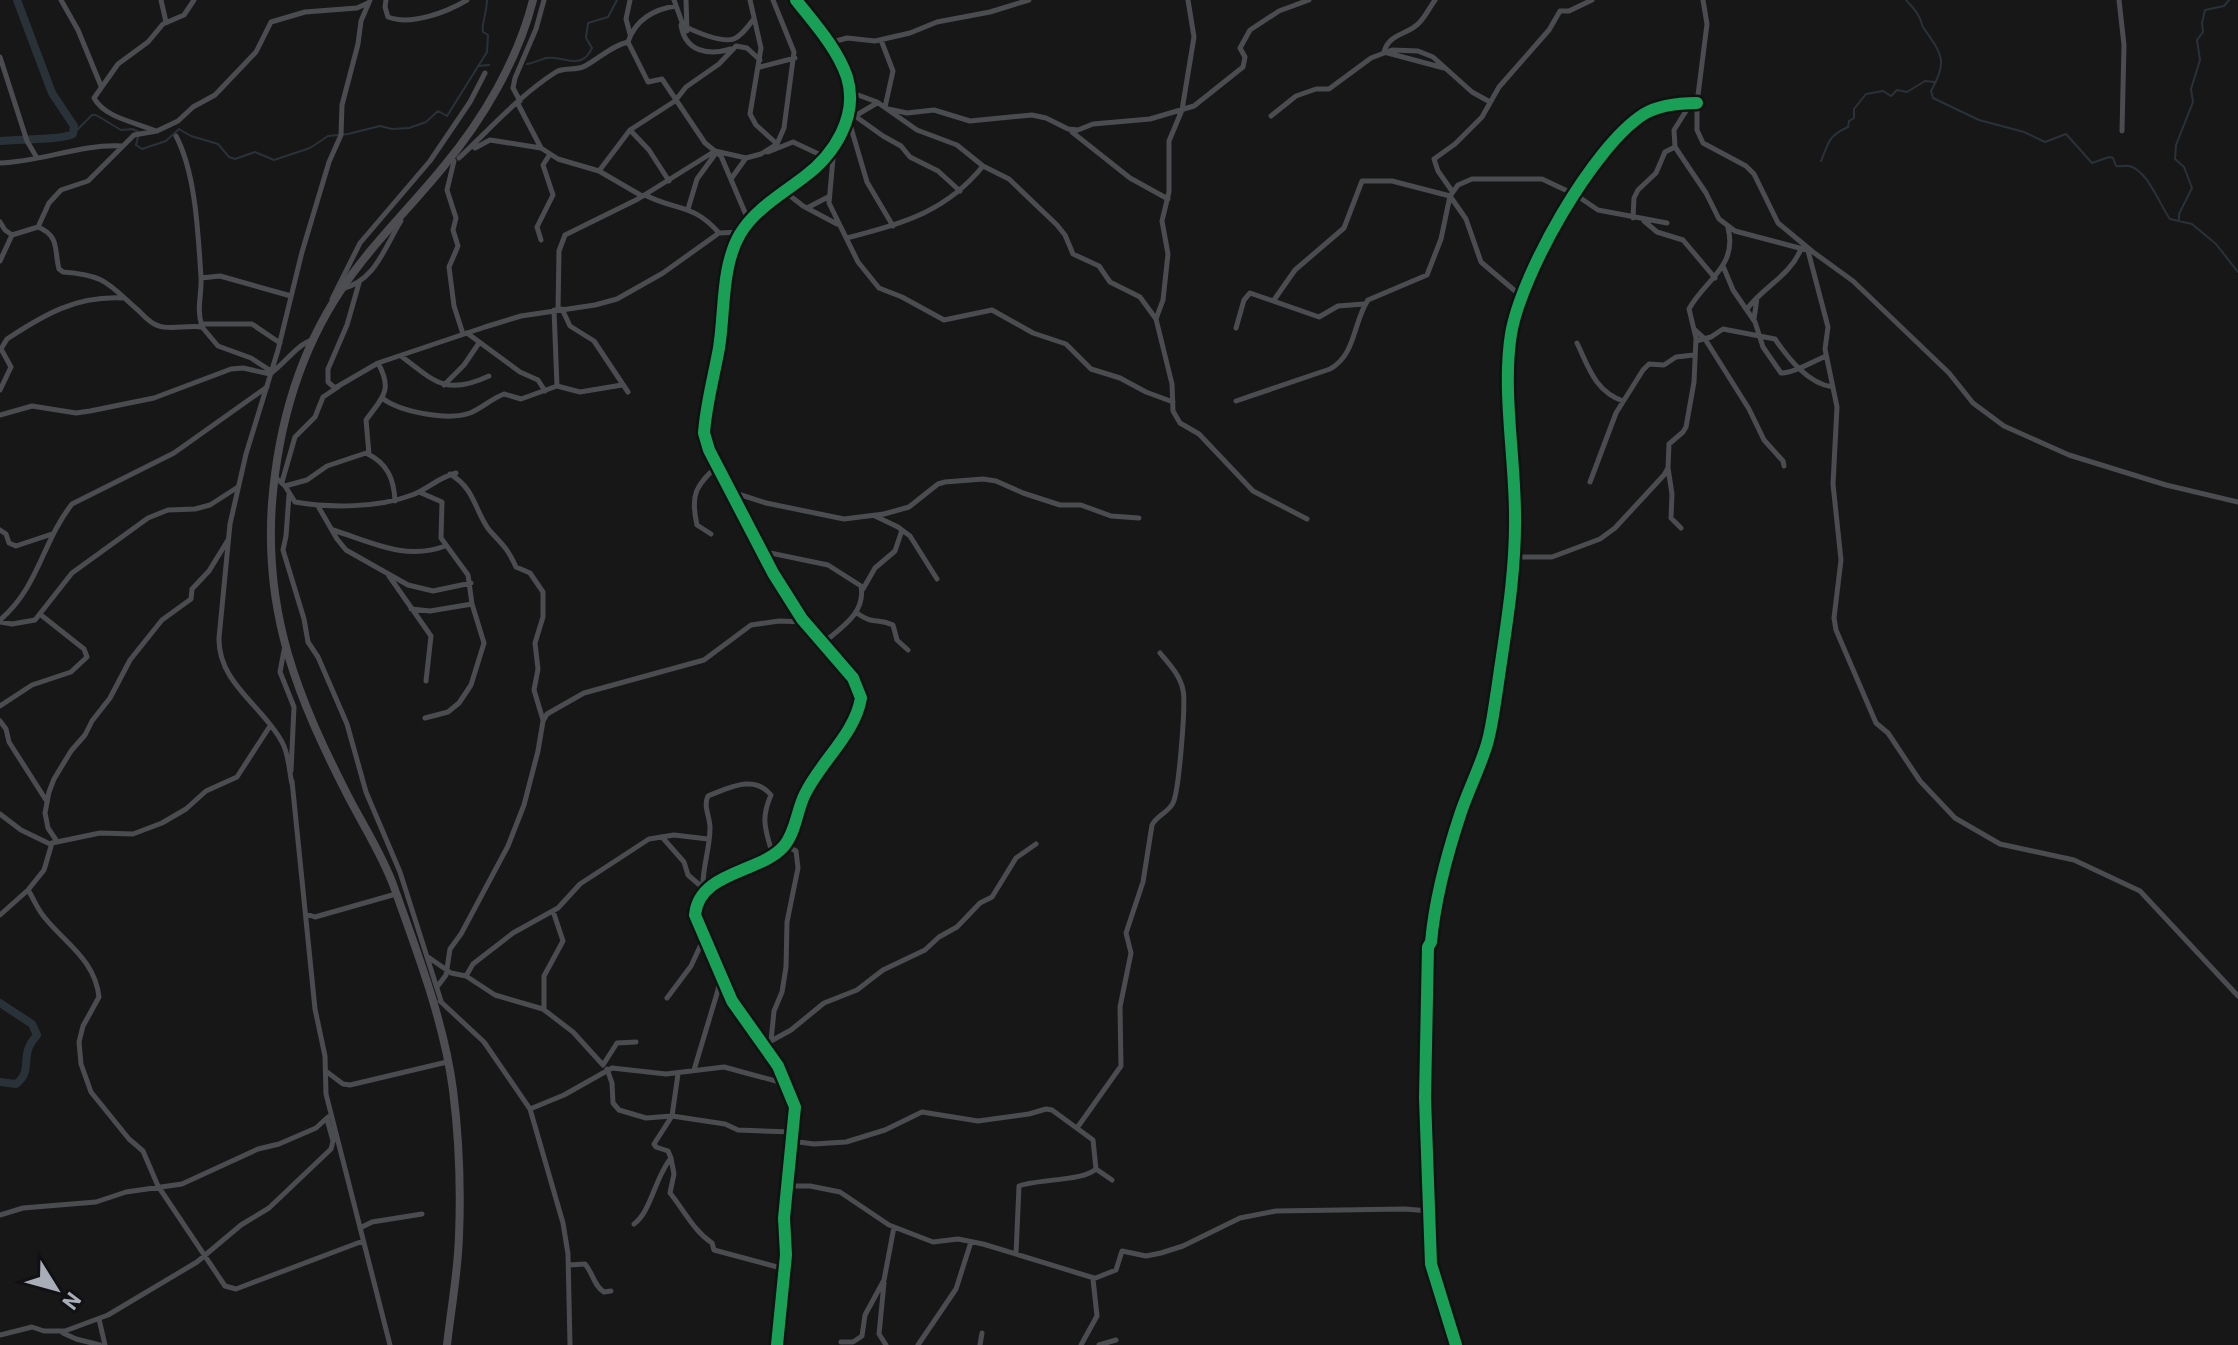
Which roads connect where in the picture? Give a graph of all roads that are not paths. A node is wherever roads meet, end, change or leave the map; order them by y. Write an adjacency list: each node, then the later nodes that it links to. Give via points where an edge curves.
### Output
1 (61, 0): 37 (street)
2 (161, 0): 23 (street)
3 (194, 0): 23 (street, via 184,15)
4 (386, 0): 5 (street, via 386,13 397,20 436,15)
5 (467, 0)
6 (533, 0): 64 (highway, via 493,95)
7 (544, 0): 40 (street, via 515,78)
8 (630, 0): 26 (street)
9 (686, 0): 25 (street)
10 (750, 0): 22 (street)
11 (773, 0): 33 (street)
12 (796, 0): 29 (street)
13 (1029, 0): 27 (street)
14 (1188, 0): 45 (street, via 1194,37)
15 (1309, 0): 45 (street, via 1247,32 1240,48 1243,67 1201,102)
16 (1435, 0): 31 (street, via 1419,24 1386,43)
17 (1592, 0): 42 (street, via 1560,11)
18 (1703, 0): 43 (street, via 1707,24)
19 (2119, 0): 51 (street)
20 (369, 1): 50 (street, via 357,8 315,6 271,22 256,52 232,80); 101 (street, via 342,105 341,135)
21 (675, 3): 24 (street); 26 (street, via 651,13)
22 (753, 20): 25 (street, via 727,42); 34 (street, via 760,38)
23 (166, 22): 37 (street, via 118,64)
24 (681, 23): 25 (street); 28 (street)
25 (687, 28): 28 (street)
26 (629, 38): 39 (street, via 648,82 662,79); 40 (street, via 583,67 558,71)
27 (881, 40): 29 (street); 44 (street, via 893,71)
28 (685, 42): 30 (street, via 712,52)
29 (829, 43): 38 (street)
30 (732, 49): 34 (street, via 747,48); 39 (street)
31 (1384, 52): 35 (street); 35 (street, via 1418,51); 46 (street, via 1329,89 1296,96)
32 (0, 57): 62 (street)
33 (795, 58): 34 (street); 53 (street)
34 (760, 64): 53 (street, via 750,114)
35 (1445, 69): 42 (street)
36 (485, 73): 107 (street, via 430,161 360,243)
37 (102, 86): 50 (street, via 94,98 104,110)
38 (850, 92): 41 (street); 47 (street)
39 (675, 101): 49 (street); 58 (street)
40 (519, 102): 57 (street); 64 (street)
41 (877, 102): 44 (street); 47 (street)
42 (1490, 102): 72 (street, via 1480,120 1434,159)
43 (1694, 103): 56 (street, via 1674,130); 73 (street, via 1648,112 1634,122); 94 (street, via 1703,143 1754,174 1778,223)
44 (887, 108): 48 (street, via 907,113 934,110 970,121 1032,115); 66 (street, via 917,130 957,145)
45 (1182, 110): 48 (street); 76 (street, via 1169,141)
46 (1271, 116)
47 (850, 120): 55 (street); 71 (street, via 901,146); 86 (street, via 867,182)
48 (1068, 129): 76 (street, via 1130,178)
49 (630, 130): 67 (street); 69 (street)
50 (157, 131): 54 (street, via 134,135)
51 (2122, 131)
52 (176, 136): 97 (street, via 190,177)
53 (777, 144): 60 (street)
54 (121, 146): 62 (street); 87 (street, via 88,181 61,190)
55 (834, 147): 61 (street); 75 (street)
56 (1675, 147): 80 (street, via 1665,152 1656,173 1638,190); 88 (street)
57 (541, 148): 59 (street); 64 (street, via 490,140)
58 (716, 151): 63 (street); 68 (street); 69 (street); 79 (street, via 697,179)
59 (550, 154): 67 (street); 93 (street, via 543,165 553,195 537,227)
60 (761, 154): 61 (street, via 793,142); 63 (street)
61 (825, 157): 70 (street)
62 (37, 158): 65 (street)
63 (746, 158): 68 (street)
64 (453, 161): 77 (highway); 115 (street, via 447,190 458,246 449,267 454,306)
65 (0, 163)
66 (983, 166): 71 (street); 110 (street, via 1018,186 1065,235 1073,254 1140,297)
67 (599, 171): 74 (street)
68 (731, 180): 83 (street)
69 (669, 181): 74 (street)
70 (784, 191): 78 (street); 83 (street)
71 (960, 191): 86 (street)
72 (1451, 193): 73 (street, via 1472,179 1532,177); 102 (street, via 1481,262); 105 (street, via 1392,181 1362,181 1344,228 1295,270); 106 (street, via 1427,275)
73 (1576, 195): 80 (street, via 1598,210); 102 (street, via 1546,241)
74 (644, 196): 79 (street); 108 (street, via 565,235 559,251)
75 (828, 197): 78 (street); 85 (street)
76 (1168, 199): 110 (street, via 1162,221 1168,254)
77 (410, 206): 99 (street, via 376,266); 100 (highway)
78 (806, 208): 85 (street)
79 (688, 209): 90 (street, via 704,216)
80 (1633, 218): 81 (street)
81 (1644, 220): 84 (street); 98 (street, via 1657,232 1687,243)
82 (0, 222): 91 (street)
83 (749, 222): 89 (street)
84 (1667, 223)
85 (840, 226): 92 (street)
86 (893, 226): 92 (street)
87 (38, 227): 91 (street); 104 (street, via 54,239 59,269 99,277)
88 (1728, 228): 94 (street); 96 (street, via 1731,244)
89 (742, 232): 90 (street); 145 (street, via 729,267 705,424 707,446)
90 (719, 233): 108 (street, via 617,299)
91 (12, 235): 95 (street)
92 (847, 238): 142 (street, via 876,286 924,311 948,321 992,310 1066,344 1091,369)
93 (541, 240)
94 (1805, 249): 103 (street); 125 (street, via 1828,327); 155 (street, via 1864,291 1973,403 2004,426 2077,458)
95 (0, 261)
96 (1723, 266): 98 (street); 109 (street)
97 (201, 278): 101 (street, via 220,276); 112 (street)
98 (1715, 279): 114 (street, via 1689,309)
99 (359, 283): 100 (street); 131 (street, via 328,369 328,382)
100 (341, 289): 107 (highway)
101 (291, 296): 120 (street)
102 (1521, 296): 169 (street, via 1508,370)
103 (1757, 297): 109 (street); 111 (street)
104 (123, 298): 112 (street, via 161,328); 136 (street, via 73,303 7,339 1,349 11,367)
105 (1274, 300): 106 (street, via 1319,317 1338,306); 113 (street, via 1247,295)
106 (1365, 304): 140 (street, via 1355,336 1336,367)
107 (329, 308): 118 (highway)
108 (558, 310): 115 (street); 130 (street, via 570,326 594,341); 133 (street)
109 (1746, 310): 111 (street)
110 (1156, 319): 142 (street)
111 (1754, 319): 116 (street)
112 (202, 325): 120 (street, via 252,324); 128 (street, via 218,346)
113 (1236, 328)
114 (1694, 328): 117 (street); 119 (street)
115 (465, 333): 121 (street); 126 (street)
116 (1759, 336): 117 (street, via 1723,329); 127 (street, via 1776,340); 127 (street, via 1781,373)
117 (1705, 339): 119 (street); 146 (street)
118 (313, 340): 128 (street); 148 (highway, via 285,422)
119 (1696, 341): 123 (street)
120 (280, 343): 128 (street)
121 (479, 343): 132 (street); 137 (street, via 538,380)
122 (1577, 343): 141 (street, via 1592,378)
123 (1694, 355): 141 (street, via 1649,364); 147 (street, via 1686,427 1669,444)
124 (401, 356): 132 (street)
125 (1826, 356): 127 (street); 135 (street)
126 (378, 363): 131 (street); 139 (street, via 387,380)
127 (1799, 367): 135 (street, via 1816,383)
128 (271, 372): 134 (street); 143 (street, via 231,369 154,398 90,411 32,406)
129 (489, 376): 132 (street, via 464,386)
130 (622, 385): 133 (street, via 580,392); 138 (street)
131 (339, 386): 148 (street, via 323,397 315,417 295,437)
132 (444, 386)
133 (557, 386): 137 (street)
134 (267, 387): 150 (street); 164 (street, via 167,458 79,499)
135 (1834, 388): 211 (street, via 1833,484 1841,560 1834,618 1877,725 1955,818 2000,844 2072,859 2140,891)
136 (0, 390)
137 (545, 391): 139 (street, via 526,399 499,395 460,416 411,411)
138 (628, 392)
139 (382, 398): 144 (street, via 365,423)
140 (1236, 401)
141 (1623, 401): 149 (street)
142 (1173, 402): 159 (street, via 1180,423 1199,434 1253,491)
143 (0, 415)
144 (369, 454): 148 (street, via 334,463 307,480); 154 (street, via 387,468)
145 (717, 466): 152 (street); 165 (street, via 696,491 697,525)
146 (1784, 466)
147 (1668, 468): 160 (street, via 1671,518); 169 (street, via 1649,494 1600,539 1552,557)
148 (280, 482): 153 (street); 181 (highway, via 271,533 272,571)
149 (1590, 482)
150 (239, 486): 166 (street); 177 (street, via 210,505 148,518 72,573)
151 (419, 492): 154 (street); 167 (street, via 443,503); 188 (street, via 453,474 516,567 542,587 544,613 535,643 534,690)
152 (732, 492): 157 (street, via 836,518); 168 (street)
153 (289, 495): 156 (street, via 295,502); 206 (street, via 283,550 308,642 347,724 366,792)
154 (395, 501): 156 (street)
155 (2238, 502)
156 (317, 505): 162 (street)
157 (874, 516): 158 (street, via 909,507 938,484 983,479 1060,505); 163 (street)
158 (1139, 518)
159 (1307, 519)
160 (1681, 528)
161 (0, 530): 164 (street, via 16,546)
162 (332, 530): 167 (street, via 401,552 426,553); 170 (street, via 346,550)
163 (902, 530): 171 (street); 173 (street, via 895,551 875,568)
164 (53, 534): 178 (street, via 27,591)
165 (711, 534)
166 (229, 538): 189 (street, via 219,654); 191 (street, via 192,589 191,599 158,624 125,668 54,779)
167 (445, 546): 172 (street)
168 (761, 551): 173 (street, via 828,565); 179 (street)
169 (1514, 557): 234 (street, via 1487,743 1454,836 1428,947)
170 (388, 575): 172 (street, via 426,591); 175 (street)
171 (937, 579)
172 (471, 583): 174 (street)
173 (863, 589): 176 (street)
174 (472, 604): 175 (street); 186 (street, via 484,643 471,685 448,712)
175 (411, 609): 184 (street, via 432,640)
176 (857, 613): 180 (street); 182 (street, via 870,622 893,625 897,640)
177 (41, 615): 178 (street, via 22,624); 185 (street, via 87,657 71,672 32,685)
178 (0, 621)
179 (805, 622): 180 (street); 188 (street, via 751,625 704,660 584,693 552,709)
180 (823, 643): 197 (street, via 856,682 861,698 805,794)
181 (285, 644): 190 (street, via 280,672 294,707); 201 (highway, via 317,735)
182 (908, 650)
183 (1160, 653): 226 (street, via 1183,687 1179,778 1172,805 1152,825 1143,882 1126,933 1131,953 1119,1013 1121,1066)
184 (426, 681)
185 (0, 706)
186 (425, 718)
187 (0, 721): 191 (street)
188 (543, 721): 207 (street, via 521,813 450,949)
189 (270, 726): 190 (street, via 285,749); 195 (street, via 237,777 206,791 162,823 133,834 100,833)
190 (292, 784): 203 (street)
191 (47, 801): 195 (street)
192 (0, 814): 195 (street, via 21,830)
193 (662, 836): 194 (street); 200 (street); 202 (street, via 580,884)
194 (708, 839): 198 (street, via 706,798 751,783 771,794 764,830); 200 (street)
195 (53, 842): 199 (street, via 46,866)
196 (1036, 844): 214 (street, via 1016,858 992,897 957,927 857,990 824,1003)
197 (785, 845): 198 (street); 214 (street, via 796,851 798,868)
198 (772, 853): 200 (street)
199 (28, 890): 204 (street); 233 (street, via 43,916 82,956 97,985 98,1000 79,1042 91,1092 143,1151)
200 (702, 891): 205 (street, via 695,915)
201 (396, 894): 203 (street, via 315,917); 210 (highway)
202 (553, 911): 208 (street, via 513,933 473,964); 213 (street, via 563,941 544,976)
203 (306, 914): 220 (street)
204 (0, 915)
205 (704, 938): 209 (street); 212 (street)
206 (428, 957): 207 (street); 210 (street)
207 (447, 969): 208 (street); 210 (street)
208 (466, 976): 213 (street, via 495,995)
209 (720, 976): 216 (street); 219 (street)
210 (434, 990): 217 (highway); 223 (street, via 484,1042)
211 (2238, 996)
212 (667, 998)
213 (544, 1010): 218 (street)
214 (771, 1041): 216 (street)
215 (636, 1042): 218 (street, via 617,1043)
216 (762, 1043): 222 (street)
217 (447, 1062): 220 (street, via 350,1085); 258 (highway, via 459,1174 459,1240)
218 (605, 1067): 221 (street); 223 (street, via 564,1095); 225 (street, via 616,1108 646,1118)
219 (694, 1070): 221 (street); 222 (street, via 734,1069)
220 (326, 1071): 224 (street)
221 (678, 1074): 225 (street)
222 (788, 1084): 227 (street, via 795,1107)
223 (530, 1109): 244 (street, via 563,1223)
224 (329, 1116): 233 (street, via 316,1128); 239 (street); 243 (street, via 331,1149 272,1206)
225 (672, 1116): 227 (street, via 738,1130); 229 (street, via 654,1144)
226 (1077, 1128): 228 (street, via 1046,1109 978,1121 922,1112 846,1142); 230 (street, via 1093,1140)
227 (792, 1132): 228 (street)
228 (791, 1141): 232 (street)
229 (671, 1158): 237 (street); 245 (street, via 670,1191 714,1250)
230 (1096, 1169): 231 (street); 242 (street, via 1087,1176 1019,1186)
231 (1112, 1180)
232 (787, 1186): 238 (street, via 840,1192); 245 (street)
233 (161, 1189): 236 (street); 243 (street)
234 (1429, 1211): 246 (street, via 1298,1209 1240,1218 1173,1249 1146,1256 1122,1251 1116,1270); 266 (street, via 1431,1264)
235 (422, 1214): 239 (street)
236 (0, 1215)
237 (634, 1224)
238 (894, 1227): 241 (street, via 933,1242); 247 (street)
239 (360, 1228): 240 (street)
240 (363, 1241): 243 (street, via 236,1289 225,1286); 257 (street)
241 (971, 1242): 242 (street); 262 (street, via 956,1289)
242 (1016, 1254): 246 (street)
243 (205, 1255): 249 (street)
244 (569, 1265): 248 (street, via 585,1264 599,1289); 259 (street)
245 (785, 1269): 260 (street)
246 (1094, 1278): 264 (street, via 1097,1316)
247 (884, 1282): 255 (street, via 865,1315 862,1336); 261 (street, via 879,1334)
248 (611, 1291)
249 (99, 1319): 250 (street); 256 (street)
250 (62, 1332): 253 (street, via 32,1327); 256 (street)
251 (982, 1333): 263 (street)
252 (839, 1334): 255 (street)
253 (0, 1335)
254 (1116, 1340): 265 (street)
255 (841, 1344)
256 (103, 1345)
257 (390, 1345)
258 (447, 1345)
259 (570, 1345)
260 (777, 1345)
261 (886, 1345)
262 (918, 1345)
263 (980, 1345)
264 (1081, 1345)
265 (1099, 1345)
266 (1456, 1345)

